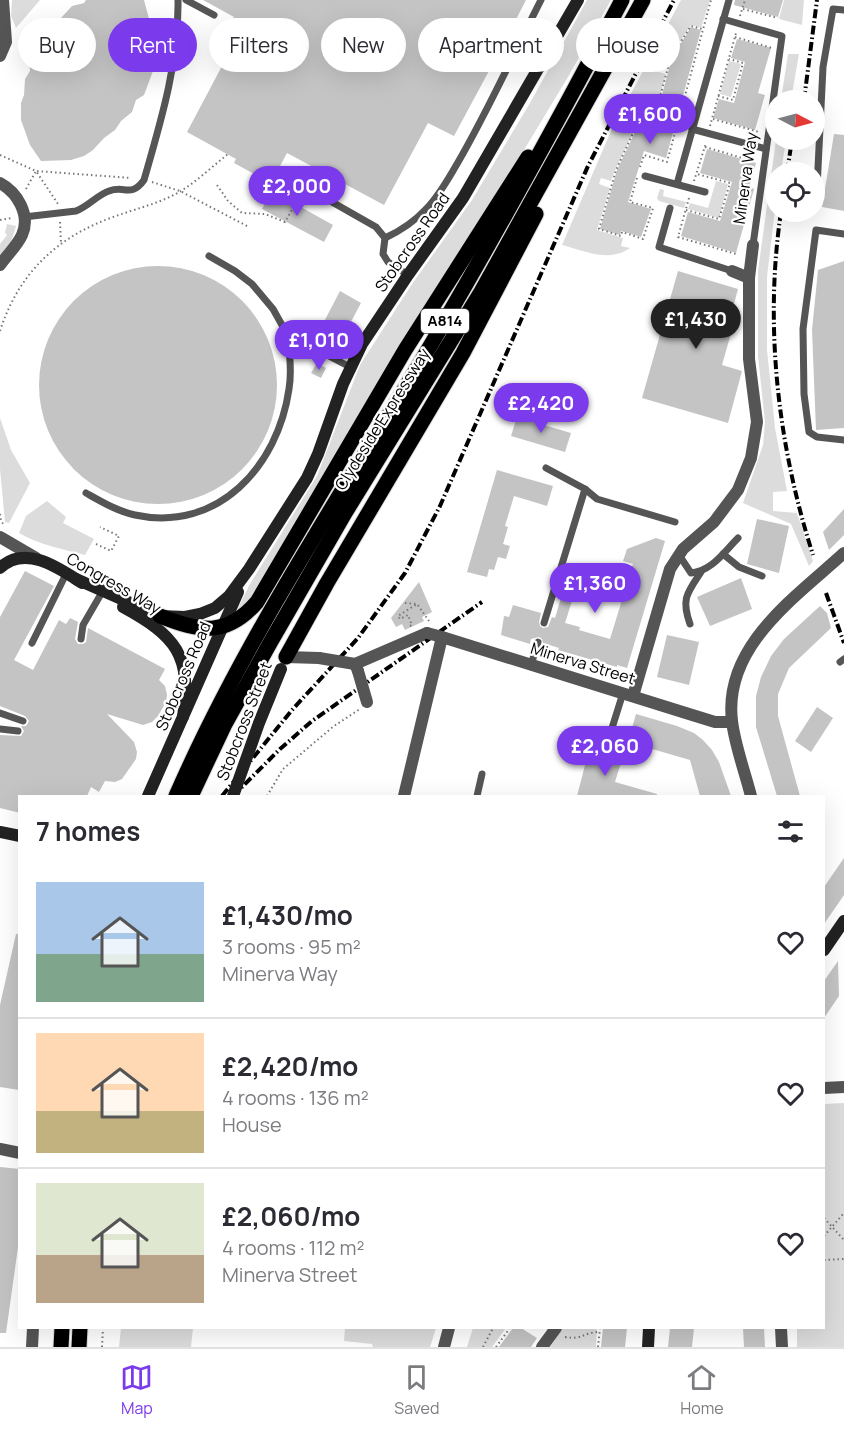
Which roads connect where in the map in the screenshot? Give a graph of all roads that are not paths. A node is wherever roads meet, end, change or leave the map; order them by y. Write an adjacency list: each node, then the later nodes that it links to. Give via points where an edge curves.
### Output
1 (3, 0): 12 (street, via 6,42)
2 (178, 0): 26 (lane, via 169,89 144,180 134,190 108,191 76,211)
3 (186, 0): 10 (lane)
4 (541, 0): 28 (lane, via 471,140 439,194 420,215)
5 (578, 0): 33 (street, Stobcross Road, via 463,198)
6 (622, 0): 14 (main road, Clydeside Expressway / A814)
7 (643, 0): 15 (main road, Clydeside Expressway / A814)
8 (729, 0): 11 (lane)
9 (844, 10): 19 (lane, via 833,9 823,67)
10 (214, 15)
11 (723, 19): 13 (lane, Minerva Way, via 782,36); 16 (lane)
12 (0, 56)
13 (774, 90)
14 (564, 110): 57 (main road, via 525,160 405,350 257,603 237,621); 59 (main road, Clydeside Expressway / A814, via 476,269 322,522)
15 (574, 126): 59 (main road, Clydeside Expressway / A814, via 460,328); 63 (main road, via 536,214 463,353)
16 (692, 129): 17 (lane); 23 (lane)
17 (765, 149)
18 (766, 150): 29 (lane, Minerva Way)
19 (818, 162)
20 (645, 176): 23 (lane)
21 (288, 177): 28 (lane, via 376,226)
22 (0, 183): 26 (street, via 14,194)
23 (677, 184): 24 (lane)
24 (705, 192)
25 (670, 208): 32 (lane, via 659,247)
26 (24, 217): 31 (street, via 22,234)
27 (844, 234): 37 (lane, via 816,230 803,363 809,432 817,437)
28 (385, 238): 33 (lane, via 383,254)
29 (753, 245): 34 (street, Minerva Way)
30 (209, 256): 35 (lane, via 252,284)
31 (0, 265)
32 (732, 271): 34 (street)
33 (408, 275): 36 (street, Stobcross Road)
34 (749, 278): 46 (street, Minerva Way, via 750,359 758,422 751,458 738,489 714,522)
35 (287, 334): 36 (lane); 40 (lane, via 291,373 284,410 267,451 232,495 199,513 158,518 121,511)
36 (351, 367): 49 (street, Stobcross Road, via 307,478)
37 (844, 440)
38 (546, 468): 39 (lane)
39 (585, 489): 41 (lane, via 597,499); 55 (lane)
40 (86, 493)
41 (675, 522)
42 (0, 537): 47 (street, Congress Way)
43 (738, 538): 45 (lane)
44 (844, 553): 71 (street, via 764,627 750,646 734,686)
45 (723, 554): 50 (lane); 51 (lane, via 739,567)
46 (679, 555): 50 (lane, via 691,573); 66 (street, Minerva Way, via 670,568)
47 (36, 558): 48 (street, via 14,559); 52 (street, Congress Way)
48 (0, 568)
49 (249, 569): 54 (street, Stobcross Road, via 229,597 208,612 185,617); 57 (street, Stobcross Road)
50 (701, 572): 56 (lane, via 686,594)
51 (762, 576)
52 (71, 577): 53 (street, Congress Way); 54 (street, Stobcross Road); 61 (lane)
53 (100, 594): 58 (lane, via 83,625); 69 (street, Congress Way, via 154,624 176,647 186,678)
54 (160, 616): 57 (main road, via 192,628)
55 (544, 623)
56 (690, 624)
57 (222, 627): 69 (street, Stobcross Road)
58 (81, 639)
59 (263, 640): 77 (main road, Clydeside Expressway / A814, via 210,724); 78 (main road, Clydeside Expressway / A814)
60 (538, 642): 64 (lane)
61 (32, 643)
62 (441, 643): 64 (street, Minerva Street, via 460,644); 65 (street, Minerva Street, bridge, via 429,628); 80 (street)
63 (283, 663): 65 (street, bridge, via 319,658); 79 (street, Stobcross Street, bridge)
64 (531, 665): 66 (street, Minerva Street)
65 (356, 668): 67 (street, bridge)
66 (628, 694): 71 (street, Minerva Street, via 715,722); 74 (lane)
67 (367, 703)
68 (0, 713): 70 (lane)
69 (183, 717): 76 (street, Stobcross Road)
70 (23, 721)
71 (732, 722): 82 (street)
72 (0, 729): 73 (lane)
73 (18, 730)
74 (607, 744)
75 (482, 774): 81 (lane)
76 (148, 795)
77 (176, 795)
78 (191, 795)
79 (233, 795)
80 (404, 795)
81 (477, 795)
82 (751, 795)
83 (0, 831): 84 (street)
84 (18, 836)
85 (844, 921): 86 (street)
86 (825, 949)
87 (844, 1087): 88 (street)
88 (825, 1088)
89 (0, 1149): 90 (street)
90 (18, 1153)
91 (33, 1329): 97 (street)
92 (80, 1329): 98 (main road)
93 (449, 1329): 99 (street)
94 (650, 1329): 101 (street)
95 (781, 1329): 102 (street)
96 (554, 1331): 100 (street)
97 (32, 1347)
98 (79, 1347)
99 (444, 1347)
100 (542, 1347)
101 (648, 1347)
102 (782, 1347)

